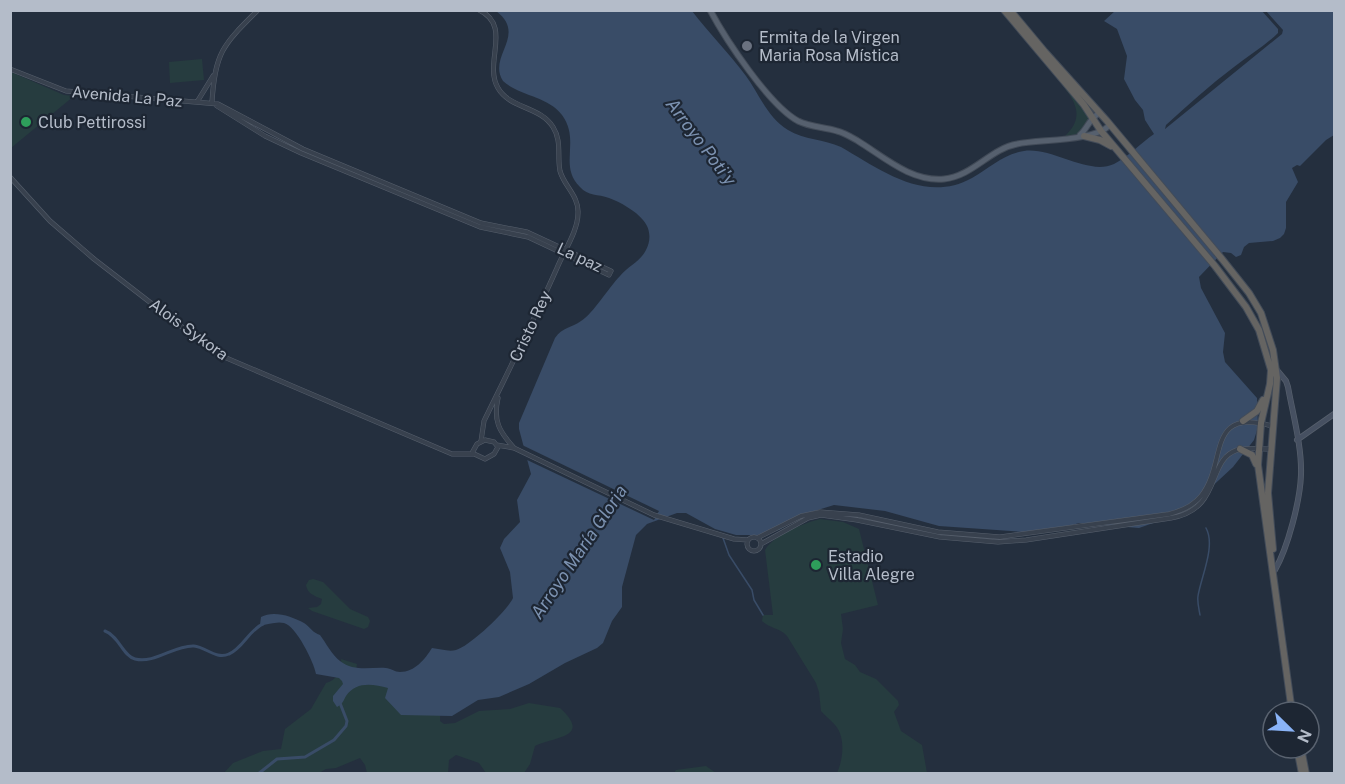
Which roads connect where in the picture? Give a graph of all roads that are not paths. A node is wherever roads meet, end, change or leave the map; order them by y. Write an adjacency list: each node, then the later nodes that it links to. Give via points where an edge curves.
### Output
1 (258, 10): 7 (street, via 224,47)
2 (478, 10): 19 (street, Cristo Rey, via 489,17 496,29 492,72 500,91 544,116 555,129 560,171 576,201 577,219)
3 (710, 10): 16 (main road, via 730,45 786,112 805,124 847,135 915,175 950,178 1009,145)
4 (1004, 10): 9 (highway)
5 (1010, 10): 12 (highway)
6 (10, 69): 10 (street, Avenida La Paz, via 66,92)
7 (214, 76): 10 (street); 11 (street)
8 (1062, 86): 9 (highway)
9 (1071, 89): 13 (highway)
10 (198, 102): 11 (street, Avenida La Paz)
11 (212, 102): 19 (street, La paz, via 303,149 389,186 481,223 520,230)
12 (1100, 113): 13 (main road); 14 (highway)
13 (1092, 118): 15 (highway); 16 (main road)
14 (1110, 124): 15 (main road); 20 (highway, via 1249,293 1270,340)
15 (1101, 131): 16 (main road); 17 (highway)
16 (1081, 136): 17 (highway, via 1100,140)
17 (1119, 152): 20 (highway, via 1215,266 1256,323)
18 (10, 177): 40 (street, Alois Sykora, via 50,221 89,255 217,354 452,454)
19 (564, 252): 19 (street, La paz, via 609,275 611,272); 24 (street, Cristo Rey)
20 (1274, 369): 21 (highway); 22 (main road); 23 (highway)
21 (1277, 382): 22 (main road); 28 (highway)
22 (1288, 385): 31 (main road)
23 (1269, 389): 26 (highway, via 1257,411); 27 (highway)
24 (499, 391): 29 (street, Cristo Rey); 35 (street, via 498,426)
25 (1335, 414): 31 (main road)
26 (1243, 421): 27 (street); 42 (street, via 1230,428 1224,437 1204,492 1194,503 1169,514 1000,537 938,532 820,512 801,516)
27 (1261, 423): 28 (street); 37 (highway)
28 (1272, 426): 38 (highway)
29 (482, 433): 30 (street); 32 (street, Cristo Rey)
30 (487, 440): 32 (street); 33 (street)
31 (1297, 440): 46 (main road, via 1301,475)
32 (481, 441): 40 (street)
33 (496, 445): 34 (street); 39 (street)
34 (506, 447): 35 (street); 39 (street)
35 (514, 448): 43 (street, via 654,515)
36 (1240, 449): 37 (street); 41 (highway, via 1255,459); 45 (street, via 1228,454 1205,499 1184,516 998,542 940,537 821,515)
37 (1258, 449): 38 (street); 41 (highway)
38 (1270, 449): 48 (highway)
39 (497, 451): 40 (street, via 485,459)
40 (473, 453)
41 (1262, 489): 48 (highway)
42 (757, 538): 44 (street); 45 (street)
43 (734, 539): 44 (street); 47 (street)
44 (748, 540): 47 (street)
45 (761, 544): 47 (street, via 755,552)
46 (1286, 545): 48 (main road); 49 (main road)
47 (747, 546)
48 (1271, 549): 49 (highway); 50 (highway)
49 (1275, 570): 51 (highway)
50 (1292, 700)
51 (1292, 700)

